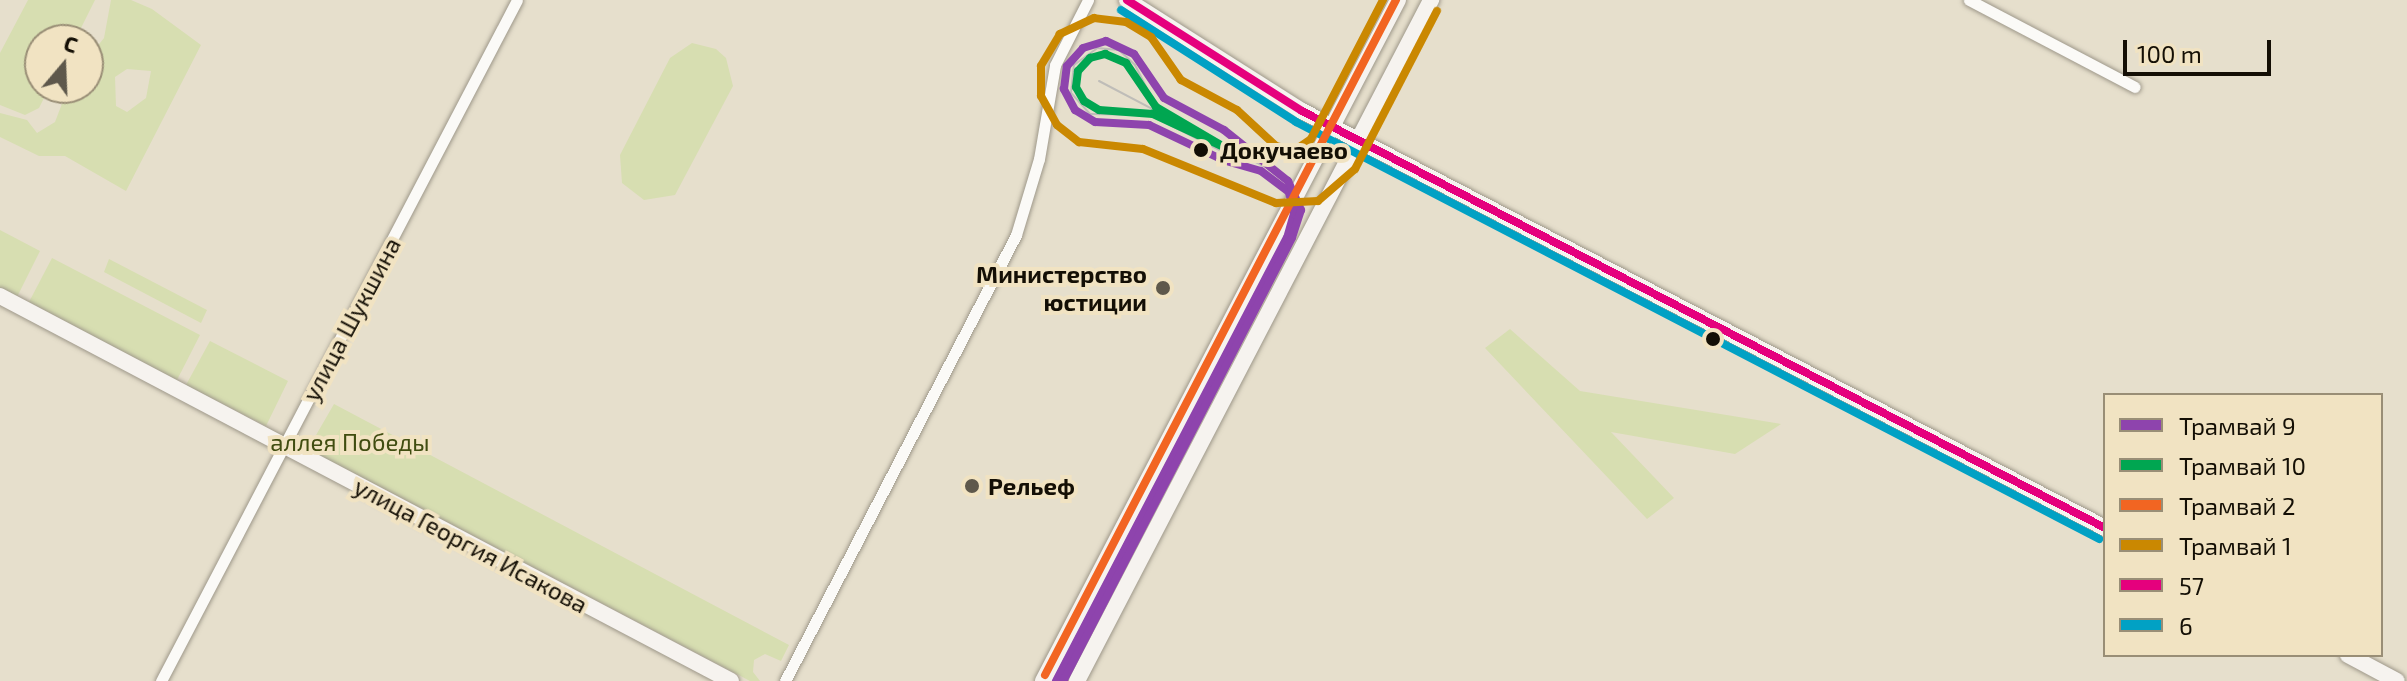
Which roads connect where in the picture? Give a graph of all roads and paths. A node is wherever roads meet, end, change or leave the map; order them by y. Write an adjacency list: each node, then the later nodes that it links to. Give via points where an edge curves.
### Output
1 (517, 0): 13 (street, улица Шукшина)
2 (1088, 0): 18 (street, via 1055,65 1039,159 1016,235)
3 (1127, 0): 8 (main road, via 1232,71)
4 (1398, 0): 8 (main road)
5 (1431, 0): 9 (main road)
6 (1969, 0): 7 (street)
7 (2135, 87)
8 (1331, 126): 9 (main road); 11 (main road)
9 (1358, 140): 12 (main road); 14 (main road)
10 (0, 296): 13 (main road, улица Георгия Исакова)
11 (1199, 376): 12 (main road); 19 (main road)
12 (1228, 388): 20 (main road)
13 (284, 446): 16 (street, улица Шукшина); 17 (main road, улица Георгия Исакова)
14 (2103, 527)
15 (2352, 657): 21 (main road)
16 (161, 681)
17 (731, 681)
18 (785, 681)
19 (1043, 681)
20 (1077, 681)
21 (2397, 681)

